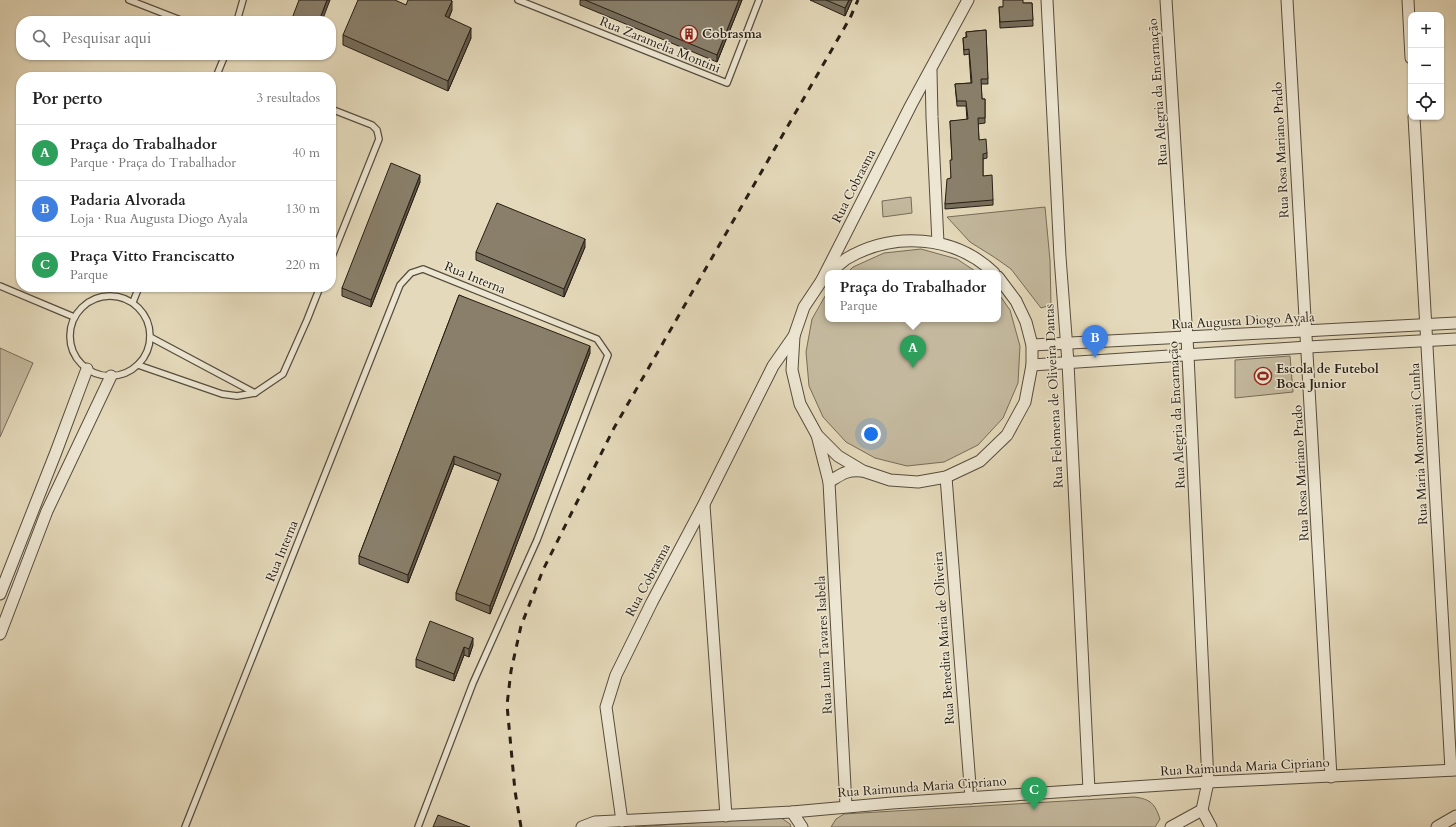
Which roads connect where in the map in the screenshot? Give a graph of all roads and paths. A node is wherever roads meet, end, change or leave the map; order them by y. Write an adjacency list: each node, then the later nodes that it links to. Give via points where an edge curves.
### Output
1 (129, 0): 10 (lane)
2 (518, 0): 3 (lane, Rua Zaramelia Montini, via 727,83)
3 (759, 0)
4 (968, 0): 14 (street, Rua Cobrasma)
5 (1047, 0): 40 (street, Rua Felomena de Oliveira Dantas)
6 (1166, 0): 37 (street, Rua Alegria da Encarnação)
7 (1287, 0): 34 (street, Rua Rosa Mariano Prado)
8 (1408, 0): 12 (street)
9 (243, 3): 11 (lane)
10 (170, 16)
11 (239, 16)
12 (1410, 48)
13 (222, 60): 15 (lane)
14 (931, 70): 16 (street, Rua Cobrasma); 18 (street, Rua Cobrasma)
15 (218, 72)
16 (912, 105): 18 (street, via 924,108); 22 (street, Rua Cobrasma)
17 (336, 110): 20 (lane, via 372,125 377,130 379,139)
18 (932, 117): 21 (street, Rua Cobrasma)
19 (1414, 120): 33 (street, Rua Maria Montovani Cunha)
20 (336, 242)
21 (938, 243): 23 (street, via 906,240 874,246 846,259); 24 (street, via 956,248)
22 (830, 270)
23 (834, 270)
24 (990, 270)
25 (825, 279): 35 (street, via 804,307)
26 (1001, 281): 41 (street, via 1016,301 1026,322)
27 (0, 286): 31 (lane)
28 (136, 292): 30 (lane)
29 (318, 292): 51 (lane, via 283,374)
30 (133, 302): 31 (lane, via 117,296 100,296 85,304); 36 (lane, via 146,317)
31 (74, 317): 48 (lane, via 70,336 74,354)
32 (1456, 323): 33 (street, Rua Augusta Diogo Ayala)
33 (1426, 325): 34 (street, Rua Augusta Diogo Ayala); 39 (street, Rua Maria Montovani Cunha)
34 (1306, 331): 37 (street, Rua Augusta Diogo Ayala); 42 (street, Rua Rosa Mariano Prado)
35 (794, 336): 47 (street, Rua Cobrasma); 49 (street)
36 (150, 337): 45 (lane, via 147,352); 51 (lane)
37 (1187, 338): 40 (street, Rua Augusta Diogo Ayala); 43 (street, Rua Alegria da Encarnação)
38 (1456, 339): 39 (street)
39 (1427, 341): 42 (street); 59 (street, Rua Maria Montovani Cunha)
40 (1066, 344): 41 (street, Rua Augusta Diogo Ayala); 44 (street, Rua Felomena de Oliveira Dantas)
41 (1032, 345): 46 (street)
42 (1308, 347): 43 (street); 60 (street, Rua Rosa Mariano Prado)
43 (1188, 355): 44 (street); 61 (street, Rua Alegria da Encarnação)
44 (1068, 363): 46 (street); 62 (street, Rua Felomena de Oliveira Dantas)
45 (138, 365): 50 (lane, via 126,373); 51 (lane, via 222,394 237,396)
46 (1032, 365): 54 (street, via 1025,402 1007,435 980,461)
47 (773, 366): 49 (street, via 779,365); 56 (street, Rua Cobrasma)
48 (87, 368): 50 (lane); 57 (street)
49 (792, 370): 52 (street, via 800,404)
50 (111, 376): 58 (street, via 47,511)
51 (255, 393)
52 (817, 435): 53 (street, via 838,456); 55 (street, Rua Luna Tavares Isabela)
53 (863, 471): 54 (street, via 890,480 918,482); 55 (street, via 849,470)
54 (946, 477): 63 (street, Rua Benedita Maria de Oliveira)
55 (829, 482): 64 (street, Rua Luna Tavares Isabela)
56 (704, 504): 67 (street); 69 (street, Rua Cobrasma, via 616,675 606,707)
57 (0, 594)
58 (0, 634)
59 (1453, 770): 60 (street, Rua Raimunda Maria Cipriano)
60 (1332, 777): 61 (street, Rua Raimunda Maria Cipriano)
61 (1208, 782): 62 (street, Rua Raimunda Maria Cipriano); 65 (street, Rua Alegria da Encarnação)
62 (1089, 790): 63 (street, Rua Raimunda Maria Cipriano)
63 (971, 798): 64 (street, Rua Raimunda Maria Cipriano)
64 (846, 806): 66 (street, Rua Raimunda Maria Cipriano)
65 (1202, 810): 74 (street); 75 (street)
66 (792, 812): 67 (street, Rua Raimunda Maria Cipriano); 73 (street)
67 (726, 816): 69 (street, Rua Raimunda Maria Cipriano)
68 (1456, 816): 76 (street)
69 (622, 821): 72 (street, Rua Raimunda Maria Cipriano, via 595,822)
70 (185, 827): 71 (lane, Rua Interna, via 400,285 411,273 423,269 597,339 608,356 537,540 473,683)
71 (418, 827)
72 (582, 827)
73 (802, 827)
74 (1170, 827)
75 (1211, 827)
76 (1437, 827)

